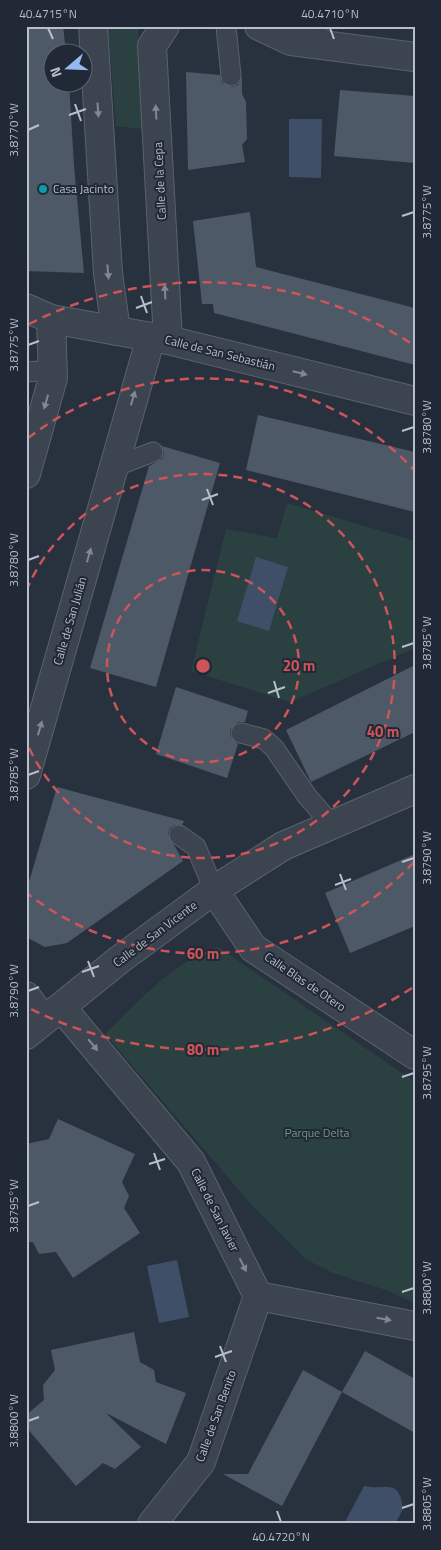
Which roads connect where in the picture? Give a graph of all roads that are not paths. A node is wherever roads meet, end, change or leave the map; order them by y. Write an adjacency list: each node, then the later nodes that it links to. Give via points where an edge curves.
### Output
1 (93, 26): 10 (street, one-way to 10, via 108,273)
2 (165, 26): 11 (street, Calle de la Cepa, one-way to 2, via 152,46)
3 (226, 26): 7 (lane)
4 (259, 26): 5 (street, via 291,41)
5 (319, 36): 6 (street)
6 (415, 56)
7 (231, 76)
8 (26, 308): 9 (street, Calle de San Sebastián)
9 (51, 319): 10 (street, Calle de San Sebastián); 12 (street)
10 (116, 331): 11 (street, Calle de San Sebastián)
11 (159, 339): 14 (street, Calle de San Sebastián, one-way to 14); 16 (street, Calle de San Julián, one-way to 11)
12 (53, 370): 13 (lane); 17 (street, one-way to 17)
13 (26, 372)
14 (415, 401)
15 (153, 452): 16 (lane)
16 (114, 467): 19 (street, Calle de San Julián, one-way to 16)
17 (26, 474)
18 (241, 733): 21 (lane, via 264,739 274,748 307,796)
19 (26, 775)
20 (415, 789): 21 (street, Calle de San Vicente)
21 (332, 825): 23 (street, Calle de San Vicente, via 284,846)
22 (179, 835): 23 (lane, via 196,847)
23 (214, 890): 25 (street, Calle de San Vicente, via 119,960); 26 (street, Calle Blas de Otero, via 253,948)
24 (26, 996): 25 (street)
25 (44, 1021): 27 (street, Calle de San Javier, one-way to 27, via 191,1162)
26 (415, 1055)
27 (258, 1296): 28 (street, one-way to 28); 29 (street, Calle de San Benito, via 201,1462)
28 (415, 1326)
29 (152, 1524)

